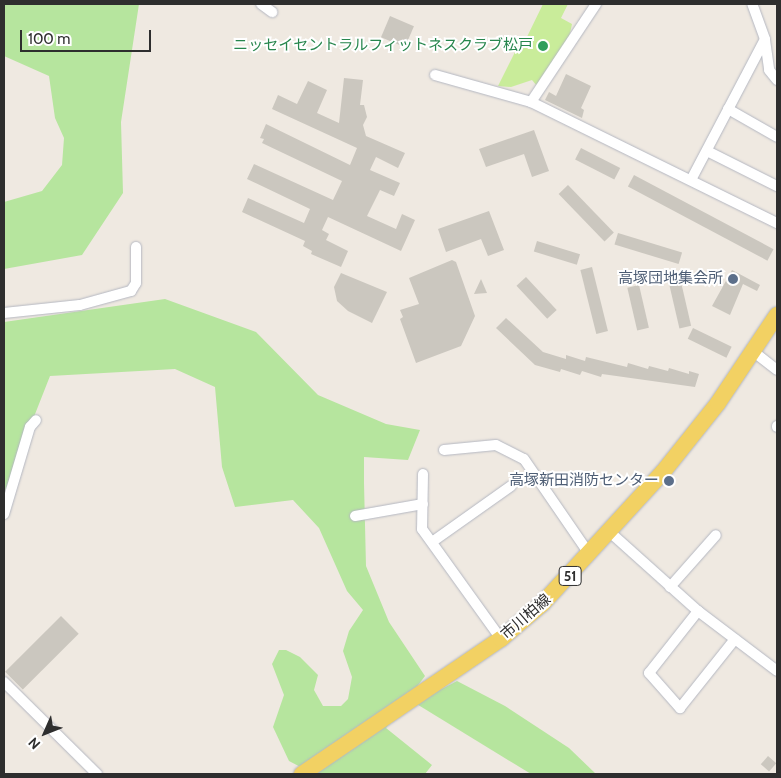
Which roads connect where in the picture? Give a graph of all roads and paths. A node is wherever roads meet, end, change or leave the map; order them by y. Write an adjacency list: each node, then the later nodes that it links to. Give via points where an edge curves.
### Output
1 (261, 4): 4 (street)
2 (596, 4): 8 (street)
3 (752, 4): 5 (street)
4 (272, 12)
5 (765, 39): 7 (street, via 769,70); 9 (street)
6 (435, 76): 8 (street)
7 (777, 80)
8 (532, 102): 12 (street)
9 (728, 109): 10 (street); 11 (street)
10 (777, 137)
11 (707, 151): 12 (street); 13 (street)
12 (691, 180): 14 (street)
13 (777, 186)
14 (777, 222)
15 (136, 247): 16 (street, via 136,282 131,291 80,305)
16 (4, 314)
17 (777, 315): 18 (main road, 市川柏線 / 51)
18 (754, 352): 19 (street); 27 (main road, 市川柏線 / 51, via 694,434)
19 (777, 370)
20 (36, 420): 25 (street, via 30,428)
21 (444, 450): 30 (street, via 496,445 524,459)
22 (423, 474): 24 (street)
23 (511, 486): 29 (street)
24 (423, 504): 26 (street); 29 (street, via 422,529)
25 (4, 514)
26 (355, 516)
27 (611, 533): 30 (main road, 市川柏線 / 51); 31 (street)
28 (716, 535): 31 (street)
29 (432, 542): 34 (street)
30 (590, 555): 34 (main road, 市川柏線 / 51)
31 (670, 587): 32 (street)
32 (698, 611): 33 (street); 33 (street, via 649,673 680,708)
33 (735, 639): 35 (street)
34 (501, 640): 38 (main road, 市川柏線 / 51)
35 (777, 671)
36 (4, 682): 37 (street)
37 (97, 774)
38 (302, 774)

